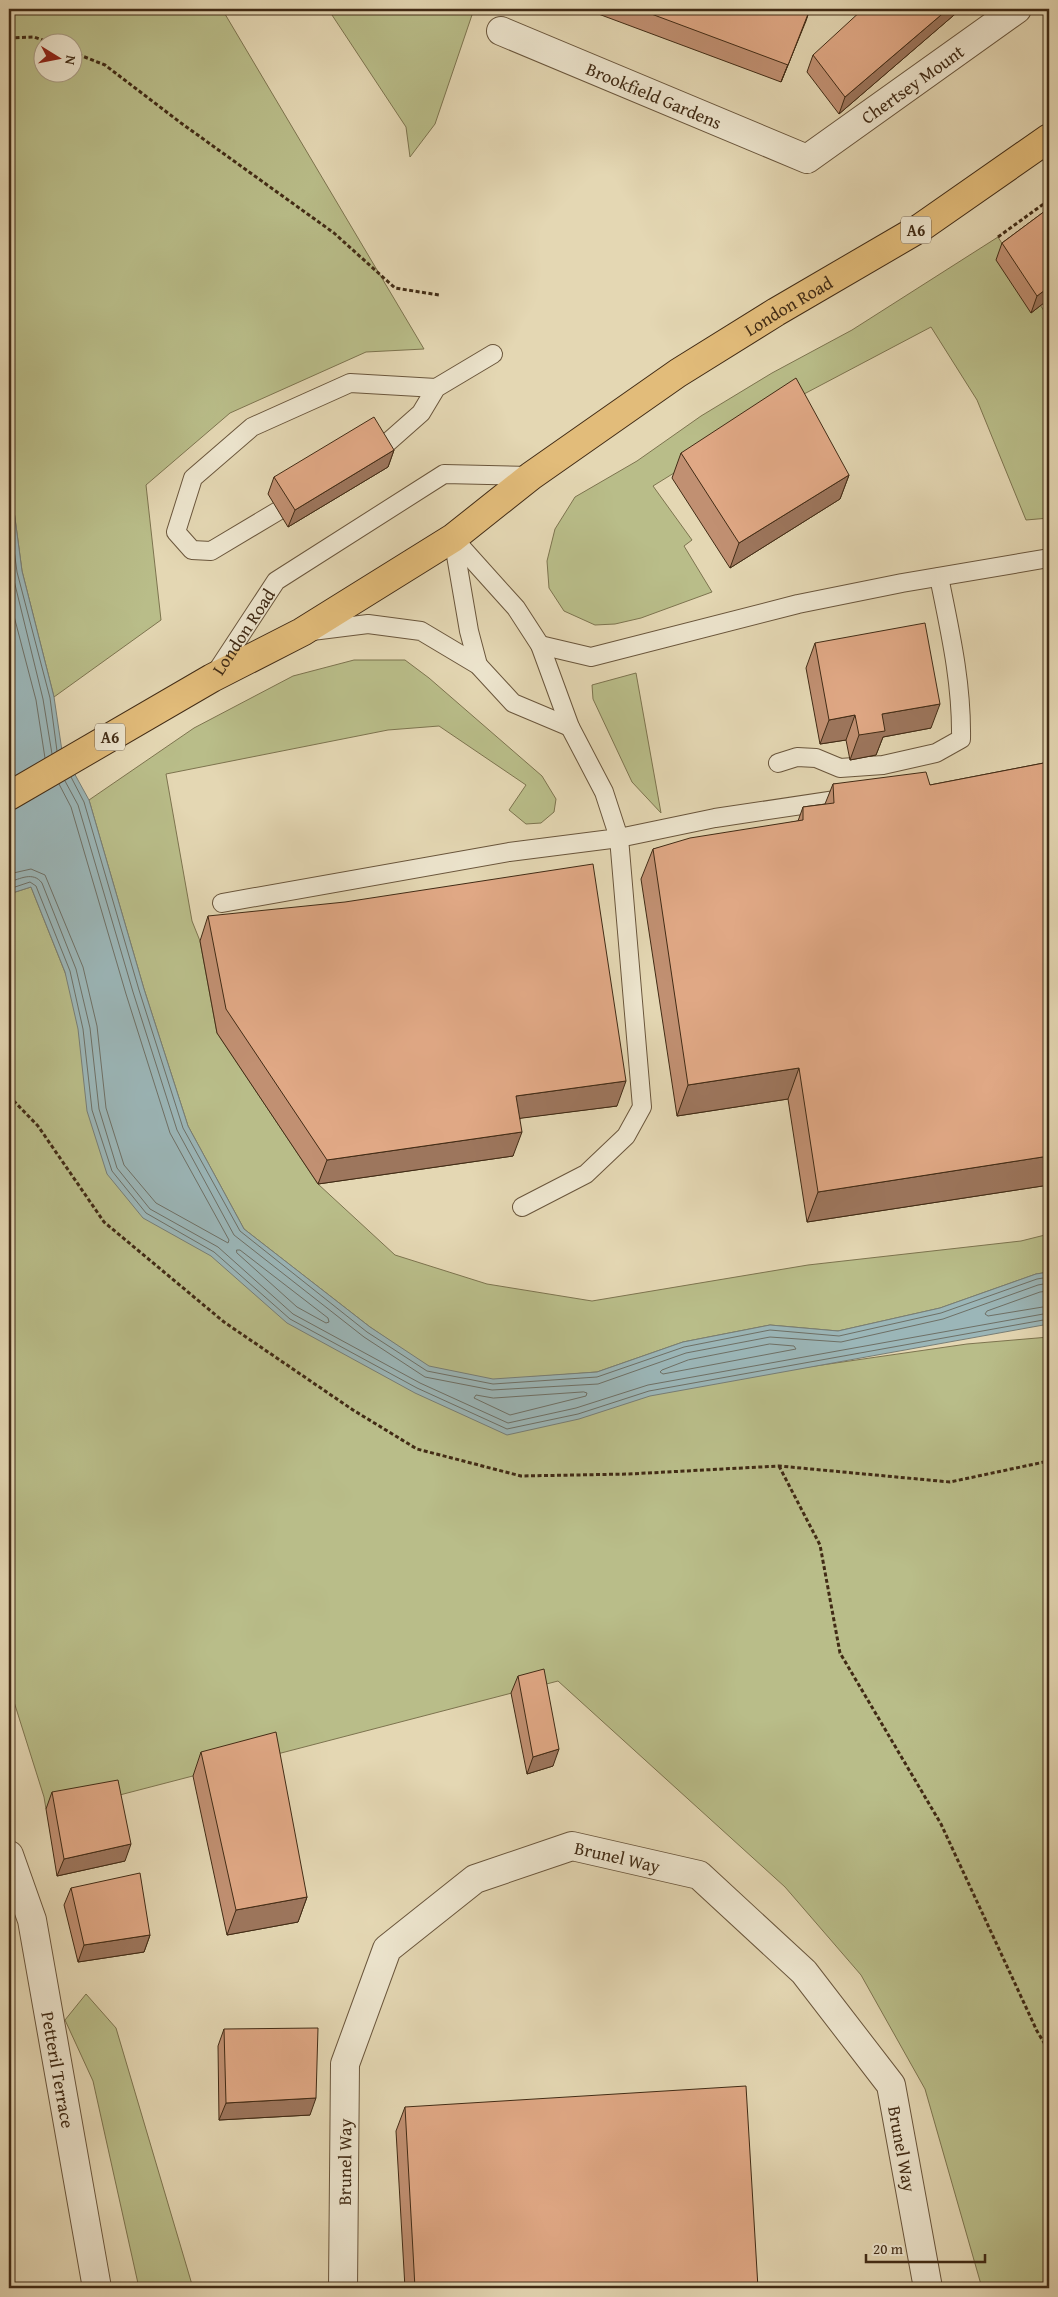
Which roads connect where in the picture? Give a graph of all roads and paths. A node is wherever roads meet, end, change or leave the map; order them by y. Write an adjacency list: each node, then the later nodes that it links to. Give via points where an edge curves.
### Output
1 (1017, 9): 7 (street, Chertsey Mount)
2 (501, 31): 7 (street, Brookfield Gardens)
3 (32, 37): 4 (path)
4 (9, 38)
5 (82, 56): 10 (path, via 105,65 334,233 395,288)
6 (1049, 138): 14 (main road, London Road / A6, via 920,228 678,373)
7 (808, 159)
8 (1049, 200): 9 (path)
9 (998, 238)
10 (439, 295)
11 (493, 354): 12 (lane)
12 (436, 388): 13 (lane, via 421,414); 15 (lane, via 350,384 252,427 192,478 176,532 192,550 211,551)
13 (378, 451)
14 (531, 476): 16 (main road, London Road / A6); 22 (lane, London Road / A6, via 444,474 276,581)
15 (278, 511)
16 (453, 538): 19 (main road, London Road / A6); 20 (lane, via 516,608); 21 (lane)
17 (1049, 558): 18 (lane)
18 (939, 577): 20 (lane, via 798,604 591,657); 24 (lane, via 954,648 961,703 961,739 936,753 883,765 840,768 816,758 798,757)
19 (302, 632): 21 (lane, via 368,624 421,631); 22 (main road, London Road / A6)
20 (540, 645): 23 (lane)
21 (478, 665): 23 (lane, via 513,702)
22 (212, 678): 25 (main road, A6)
23 (570, 727): 27 (lane, via 604,792)
24 (778, 762)
25 (9, 796)
26 (865, 796): 27 (lane, via 715,818)
27 (619, 838): 28 (lane, via 509,852); 30 (lane, via 642,1107 626,1136 586,1174)
28 (222, 903)
29 (9, 1096): 32 (path, via 38,1126 104,1222 224,1322 353,1410 418,1449 521,1476)
30 (522, 1207)
31 (1049, 1461): 32 (path, via 950,1482)
32 (779, 1466): 34 (path, via 820,1545 840,1654 941,1824)
33 (9, 1858): 35 (street, Petteril Terrace, via 32,1920)
34 (1049, 2051)
35 (97, 2288)
36 (343, 2288): 37 (street, Brunel Way, via 345,2064 387,1949 475,1880 572,1846 699,1875 804,1972 891,2085)
37 (928, 2288)

